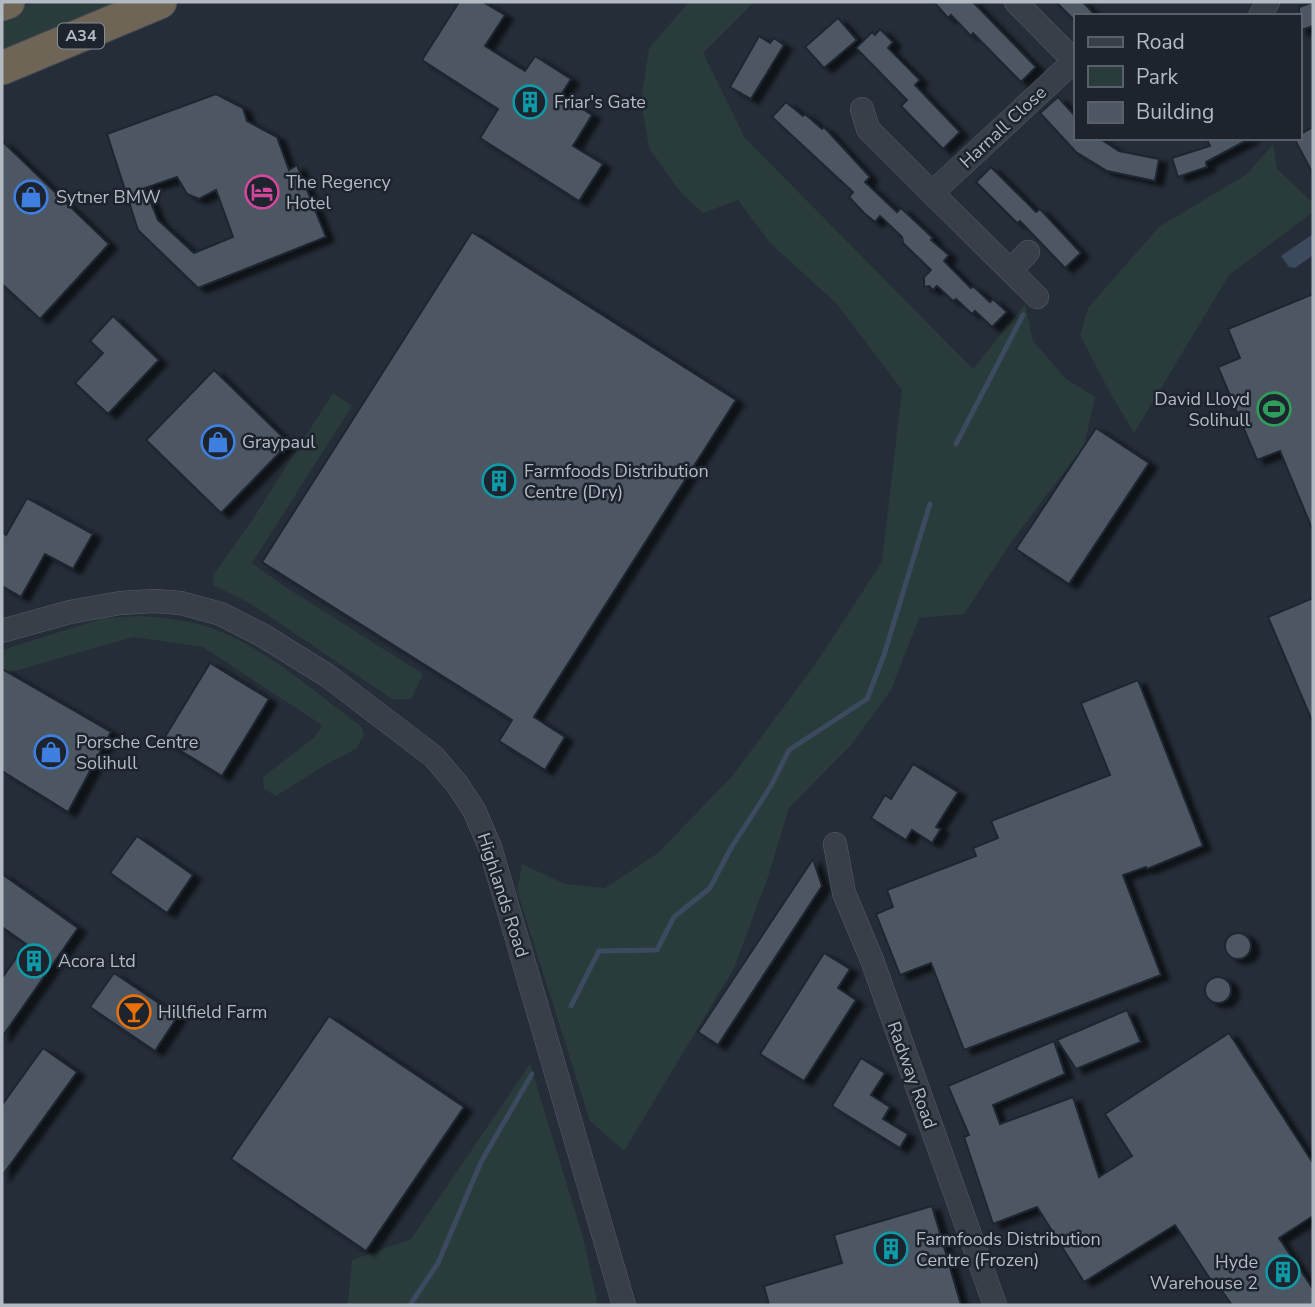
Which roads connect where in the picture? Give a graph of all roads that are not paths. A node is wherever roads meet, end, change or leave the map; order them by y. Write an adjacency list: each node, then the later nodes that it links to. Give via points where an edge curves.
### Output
1 (8, 2): 4 (highway)
2 (160, 2): 7 (highway, A34)
3 (1016, 2): 5 (street)
4 (2, 4)
5 (1074, 61)
6 (1074, 63): 9 (street, Harnall Close)
7 (2, 68)
8 (862, 109): 9 (street, via 868,129)
9 (932, 192): 11 (street)
10 (1028, 252): 11 (street)
11 (1011, 270): 12 (street)
12 (1037, 296)
13 (2, 631): 15 (street, Highlands Road, via 120,603 181,603 221,614 328,676 433,756 474,810 490,847)
14 (835, 844): 16 (street, Radway Road, via 844,893)
15 (624, 1305)
16 (995, 1305)

